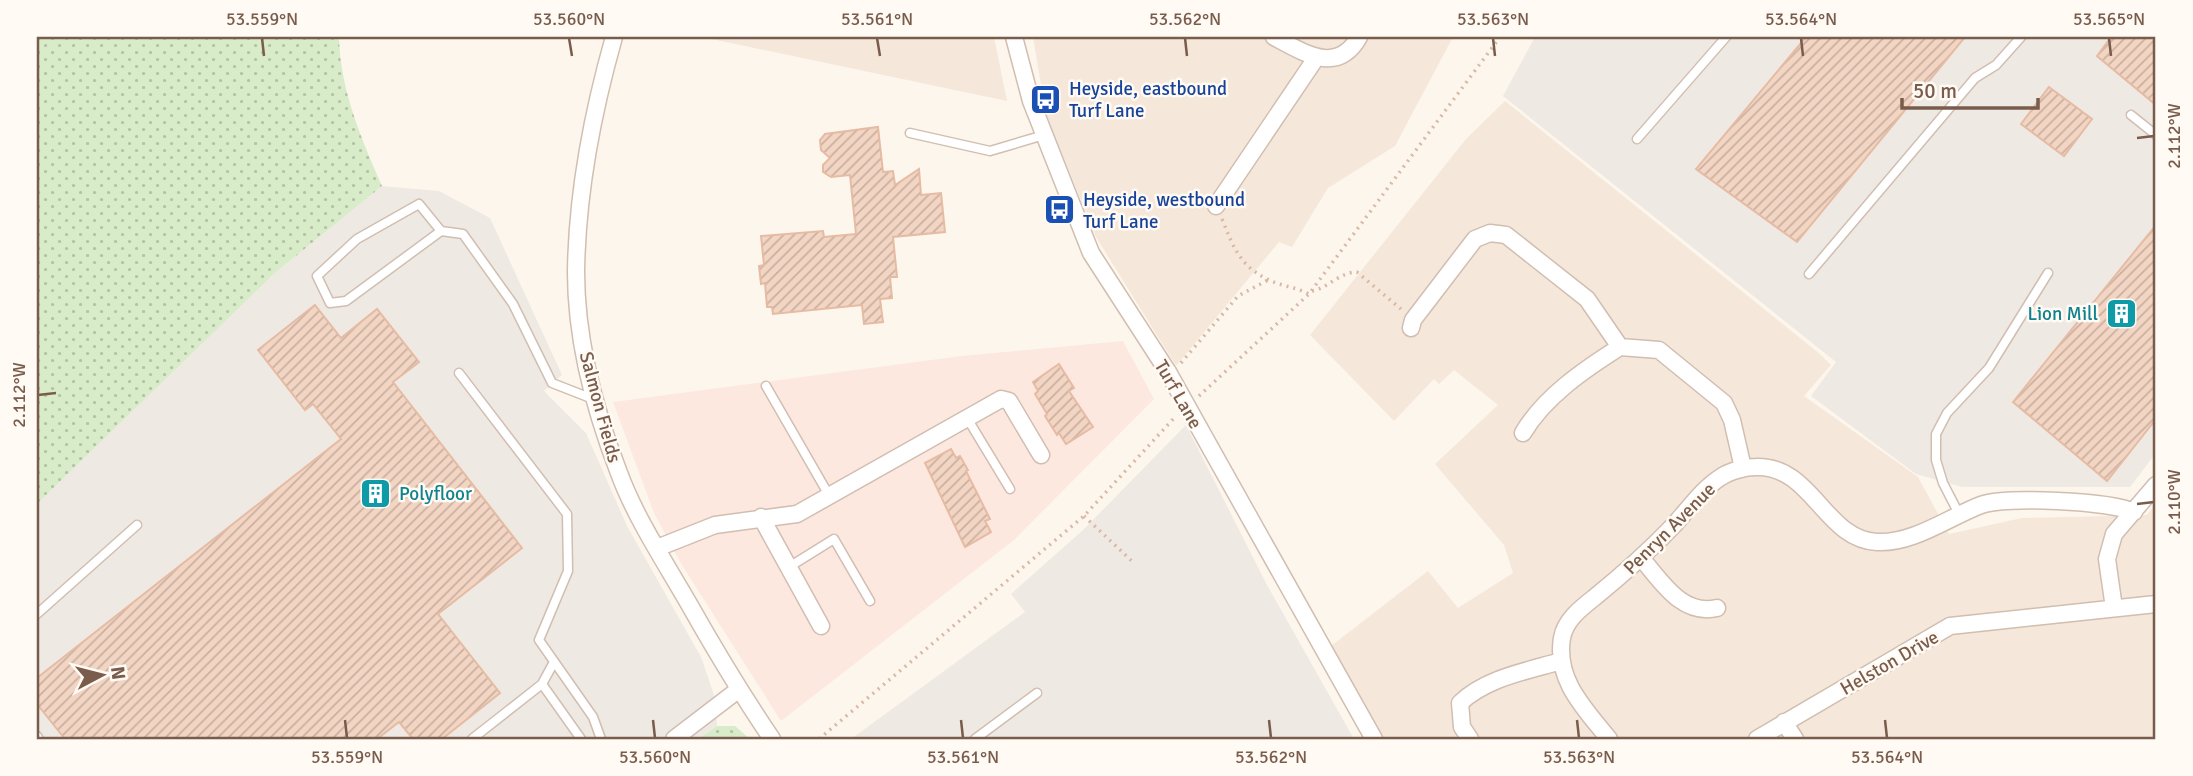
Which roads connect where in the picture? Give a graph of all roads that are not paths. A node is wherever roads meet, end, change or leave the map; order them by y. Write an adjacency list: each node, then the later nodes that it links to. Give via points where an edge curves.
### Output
1 (614, 37): 21 (street, Salmon Fields, via 584,181 576,272 582,338)
2 (1014, 37): 10 (street, Turf Lane)
3 (1274, 37): 7 (street)
4 (1359, 37): 7 (street, via 1329,60)
5 (1726, 37): 12 (lane)
6 (2021, 37): 15 (lane, via 2001,60 1975,78)
7 (1316, 58): 13 (street)
8 (2131, 115): 11 (lane)
9 (910, 133): 10 (lane, via 990,151)
10 (1044, 135): 54 (street, Turf Lane, bridge, via 1091,253 1168,372)
11 (2156, 135)
12 (1637, 139)
13 (1216, 206)
14 (441, 231): 14 (lane, via 346,301 330,303 317,276 357,239 419,204); 21 (lane, via 463,234 513,304 552,383)
15 (1809, 274)
16 (2048, 274): 30 (lane, via 1989,369 1947,413 1936,434 1936,460)
17 (1412, 324): 18 (street, via 1475,239 1499,233 1587,299)
18 (1620, 347): 23 (street, via 1533,416); 25 (street, via 1659,350 1724,403)
19 (459, 373): 43 (lane, via 567,514 568,571 539,640)
20 (766, 386): 28 (lane)
21 (596, 400): 33 (street, Salmon Fields, via 619,475)
22 (967, 418): 24 (street, via 1001,399 1009,401); 27 (lane); 28 (street)
23 (1523, 433)
24 (1041, 455)
25 (1743, 468): 30 (street, via 1766,467 1786,474 1847,533 1862,540 1897,540); 34 (street, Penryn Avenue, via 1720,477)
26 (2156, 485): 29 (street)
27 (1010, 489)
28 (830, 497): 31 (street, via 797,514)
29 (2133, 512): 30 (street, via 2122,506 2038,502 1986,503); 39 (street, via 2114,534 2107,559)
30 (1959, 514)
31 (761, 517): 33 (street, via 715,525); 35 (street)
32 (137, 525): 40 (lane)
33 (657, 548): 45 (street, Salmon Fields)
34 (1642, 559): 38 (street, via 1685,606); 42 (street, Penryn Avenue, via 1578,611 1562,635)
35 (789, 567): 36 (lane, via 834,540); 41 (street)
36 (870, 601)
37 (2156, 604): 39 (street, Helston Drive)
38 (1717, 608)
39 (2114, 608): 47 (street, Helston Drive, via 1950,626)
40 (37, 614)
41 (821, 626)
42 (1561, 661): 55 (street, via 1470,693 1460,703 1462,727); 56 (street, via 1566,681)
43 (554, 662): 44 (lane); 50 (lane, via 593,717)
44 (542, 684): 48 (lane); 49 (lane)
45 (738, 690): 51 (street); 52 (street, Salmon Fields)
46 (1037, 693): 53 (lane)
47 (1784, 722): 57 (street, Helston Drive); 58 (street)
48 (472, 739)
49 (581, 739)
50 (601, 739)
51 (674, 739)
52 (772, 739)
53 (975, 739)
54 (1374, 739)
55 (1470, 739)
56 (1609, 739)
57 (1757, 739)
58 (1795, 739)

